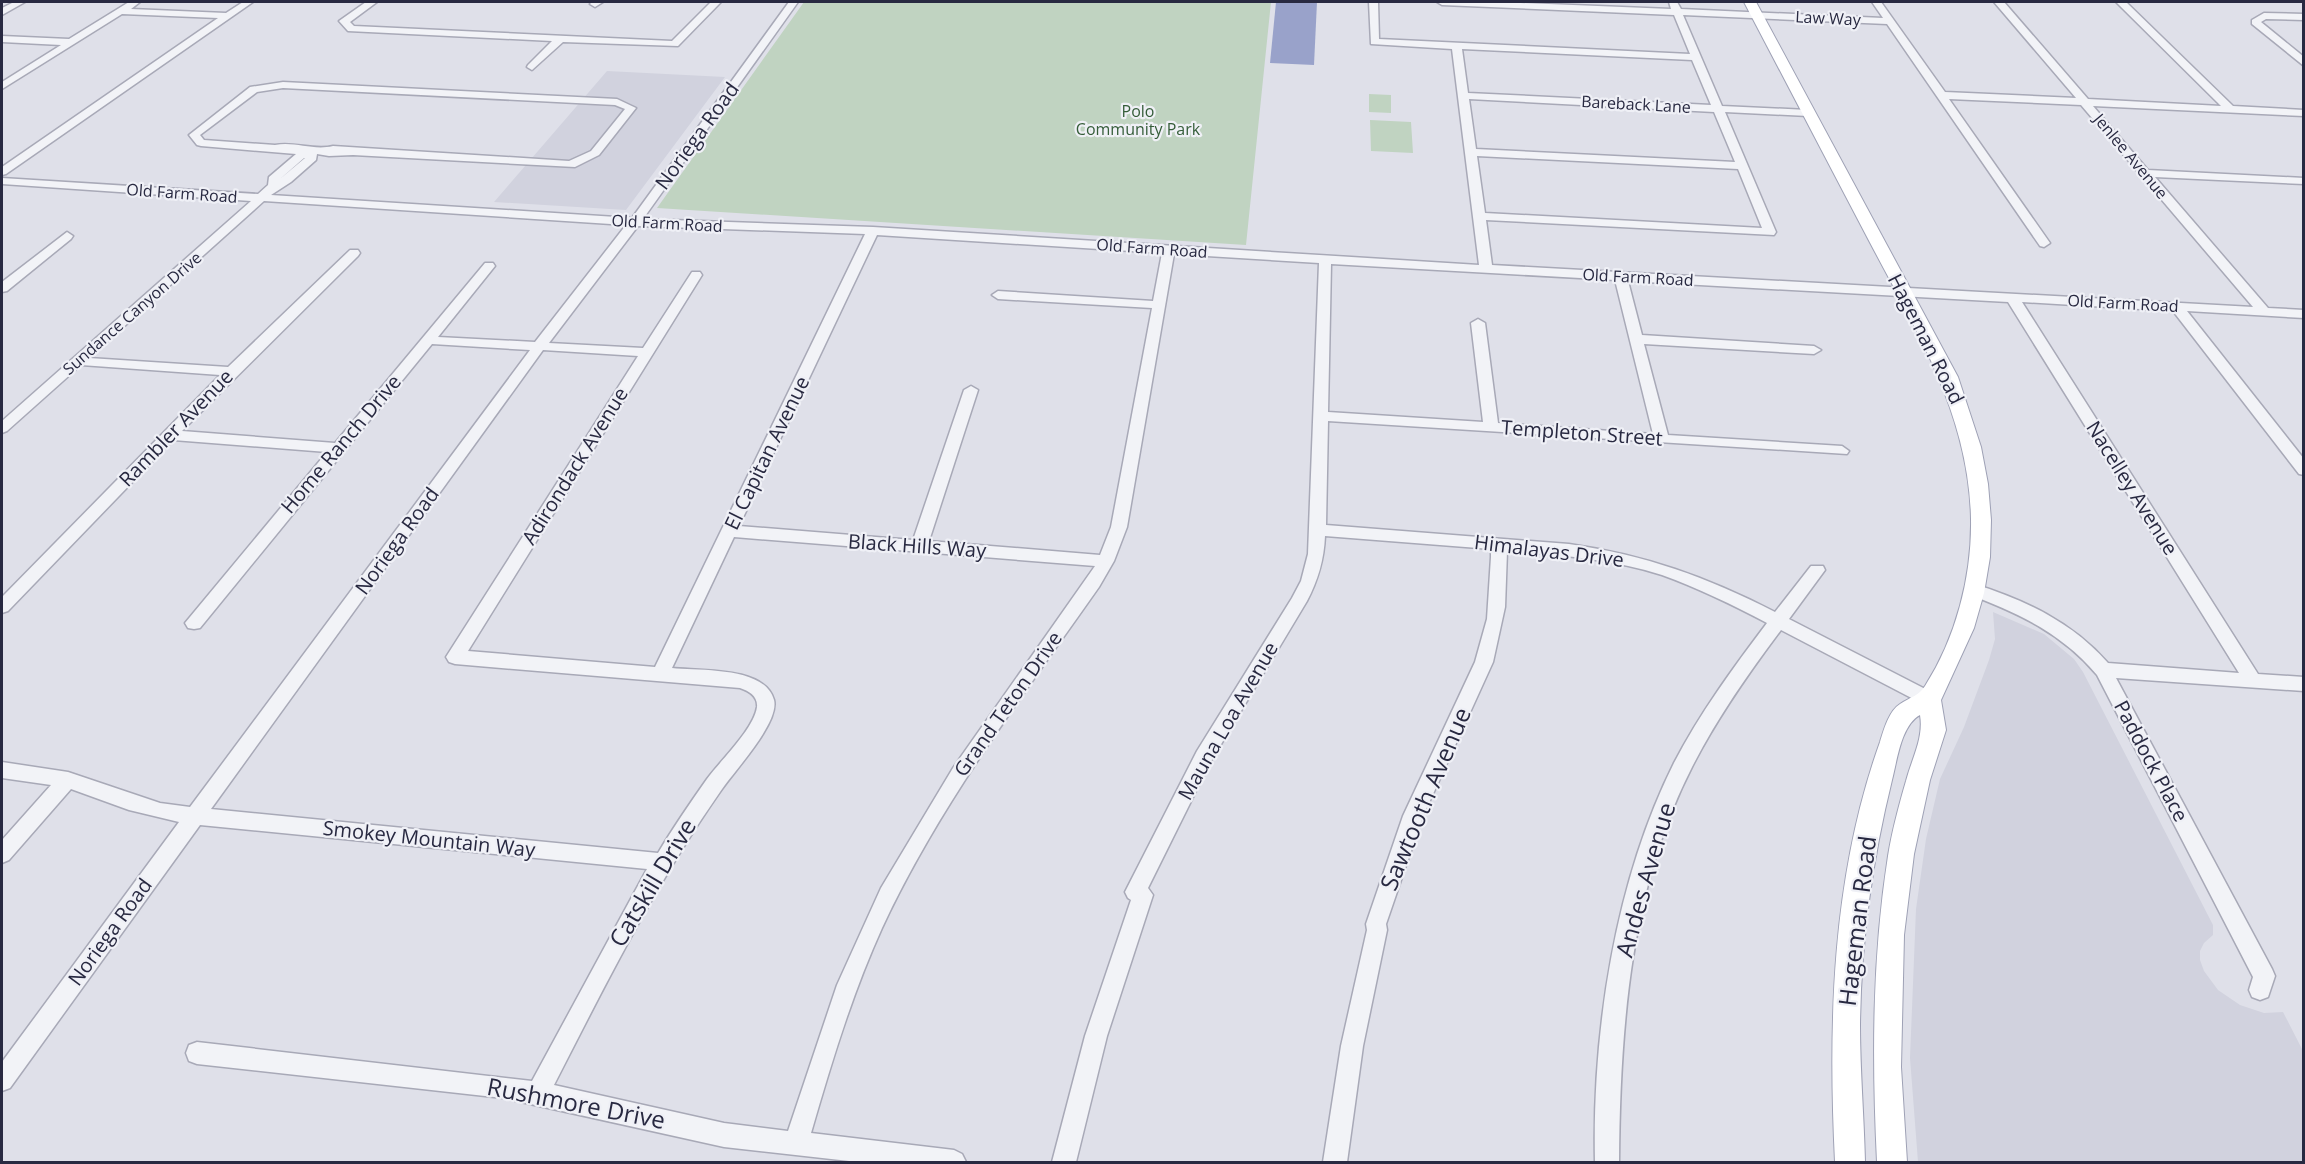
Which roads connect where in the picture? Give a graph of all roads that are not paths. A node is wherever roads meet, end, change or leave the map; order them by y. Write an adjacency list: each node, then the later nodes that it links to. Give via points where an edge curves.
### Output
1 (20, 2): 15 (street)
2 (135, 2): 16 (street)
3 (248, 2): 18 (street)
4 (372, 2): 22 (street, via 344,21 351,29)
5 (716, 2): 22 (street, via 675,44)
6 (794, 2): 47 (street, Noriega Road)
7 (1373, 2): 24 (street, via 1374,42)
8 (1442, 2): 9 (street, Law Way)
9 (1469, 2): 14 (street, Law Way)
10 (1749, 2): 17 (main road, Hageman Road)
11 (1877, 2): 20 (street)
12 (1999, 2): 31 (street, Jenlee Avenue)
13 (2121, 2): 33 (street)
14 (1675, 7): 17 (street, Law Way); 25 (street)
15 (2, 12)
16 (118, 12): 18 (street); 23 (street)
17 (1757, 15): 20 (street, Law Way); 34 (main road, Hageman Road)
18 (226, 16): 39 (street)
19 (2304, 17): 26 (street, via 2264,16 2255,22)
20 (1890, 21): 29 (street)
21 (2, 39): 23 (street)
22 (561, 39): 27 (street)
23 (69, 42): 28 (street)
24 (1457, 46): 25 (street); 30 (street)
25 (1696, 57): 32 (street)
26 (2304, 63)
27 (532, 68)
28 (2, 86)
29 (1942, 95): 31 (street); 50 (street)
30 (1463, 96): 32 (street, Bareback Lane); 37 (street)
31 (2085, 102): 33 (street); 40 (street, Jenlee Avenue)
32 (1718, 108): 34 (street, Bareback Lane); 38 (street)
33 (2230, 109): 35 (street)
34 (1808, 113): 59 (main road, Hageman Road)
35 (2304, 113)
36 (312, 150): 36 (street, via 201,143 194,135 254,88 283,84 617,102 631,108 594,153 571,165); 45 (street, Sundance Canyon Drive, via 312,158)
37 (1471, 152): 38 (street); 46 (street)
38 (1743, 166): 46 (street, via 1770,232)
39 (2, 171)
40 (2145, 173): 41 (street); 64 (street, Jenlee Avenue)
41 (2289, 180): 43 (street); 44 (street)
42 (2, 181): 45 (street, Old Farm Road)
43 (2304, 181)
44 (2304, 195)
45 (262, 198): 47 (street, Old Farm Road); 72 (street, Sundance Canyon Drive)
46 (1479, 216): 55 (street)
47 (635, 222): 48 (street, Old Farm Road); 69 (street, Noriega Road)
48 (873, 231): 51 (street, Old Farm Road); 83 (street, El Capitan Avenue)
49 (68, 236): 58 (street)
50 (2044, 243)
51 (1169, 249): 53 (street, Old Farm Road); 62 (street, Grand Teton Drive)
52 (354, 253): 73 (street, Rambler Avenue)
53 (1325, 260): 55 (street, Old Farm Road); 75 (street, Mauna Loa Avenue)
54 (489, 266): 68 (street, Home Ranch Drive)
55 (1486, 268): 57 (street, Old Farm Road)
56 (696, 275): 71 (street, Adirondack Avenue)
57 (1620, 276): 59 (street, Old Farm Road); 67 (street)
58 (2, 288)
59 (1903, 291): 61 (street, Old Farm Road); 89 (main road, Hageman Road, via 1949,377 1972,441 1982,518)
60 (998, 295): 62 (street)
61 (2012, 297): 63 (street, Old Farm Road); 95 (street, Nacelley Avenue)
62 (1159, 305): 87 (street, Grand Teton Drive, via 1119,527)
63 (2176, 306): 64 (street, Old Farm Road); 82 (street)
64 (2263, 311): 65 (street, Old Farm Road)
65 (2304, 314)
66 (1478, 323): 76 (street)
67 (1636, 339): 70 (street); 79 (street)
68 (427, 340): 69 (street); 80 (street, Home Ranch Drive)
69 (540, 345): 71 (street); 100 (street, Noriega Road)
70 (1814, 350)
71 (647, 352): 94 (street, Adirondack Avenue, via 455,657)
72 (77, 361): 73 (street); 77 (street, Sundance Canyon Drive)
73 (231, 372): 78 (street, Rambler Avenue)
74 (971, 390): 86 (street)
75 (1321, 416): 76 (street, Templeton Street); 84 (street, Mauna Loa Avenue)
76 (1491, 427): 79 (street, Templeton Street)
77 (2, 428)
78 (169, 435): 80 (street); 90 (street, Rambler Avenue)
79 (1662, 439): 81 (street, Templeton Street)
80 (337, 448): 92 (street, Home Ranch Drive)
81 (1842, 451)
82 (2304, 470)
83 (729, 531): 86 (street, Black Hills Way); 94 (street, El Capitan Avenue)
84 (1318, 531): 85 (street, Himalayas Drive); 109 (street, Mauna Loa Avenue, via 1316,554 1299,601 1204,756 1135,892 1143,895 1096,1036)
85 (1499, 544): 91 (street, Himalayas Drive, via 1569,550 1637,562 1699,582); 110 (street, Sawtooth Avenue, via 1497,609 1487,652 1407,830 1376,924 1345,1080)
86 (919, 546): 87 (street, Black Hills Way)
87 (1106, 561): 107 (street, Grand Teton Drive, via 948,789 887,895 841,1003)
88 (1817, 570): 91 (street, Andes Avenue)
89 (1974, 590): 93 (street, Paddock Place, via 2042,616 2078,642); 97 (main road, Hageman Road, via 1954,650)
90 (2, 607)
91 (1779, 620): 97 (street, Himalayas Drive); 111 (street, Andes Avenue, via 1709,718 1671,791 1653,838 1620,971 1607,1104)
92 (194, 623)
93 (2103, 670): 95 (street); 103 (street, Paddock Place, via 2264,976)
94 (660, 674): 102 (street, Catskill Drive, via 751,684 764,696 766,705 764,715)
95 (2253, 680): 96 (street)
96 (2304, 684)
97 (1929, 699): 112 (main road, Hageman Road, via 1903,714 1876,793 1859,879 1847,1009); 113 (main road, Hageman Road, via 1934,730 1907,825 1891,935 1887,1067)
98 (2, 770): 99 (street, Smokey Mountain Way)
99 (68, 780): 100 (street, Smokey Mountain Way, via 160,811); 101 (street)
100 (195, 816): 102 (street, Smokey Mountain Way); 105 (street, Noriega Road)
101 (2, 854)
102 (663, 862): 106 (street, Catskill Drive)
103 (2260, 990)
104 (197, 1053): 106 (street, Rushmore Drive)
105 (2, 1080)
106 (538, 1093): 107 (street, Rushmore Drive, via 724,1135)
107 (796, 1144): 108 (street, Rushmore Drive)
108 (954, 1162)
109 (1064, 1162)
110 (1335, 1162)
111 (1607, 1162)
112 (1850, 1162)
113 (1892, 1162)

